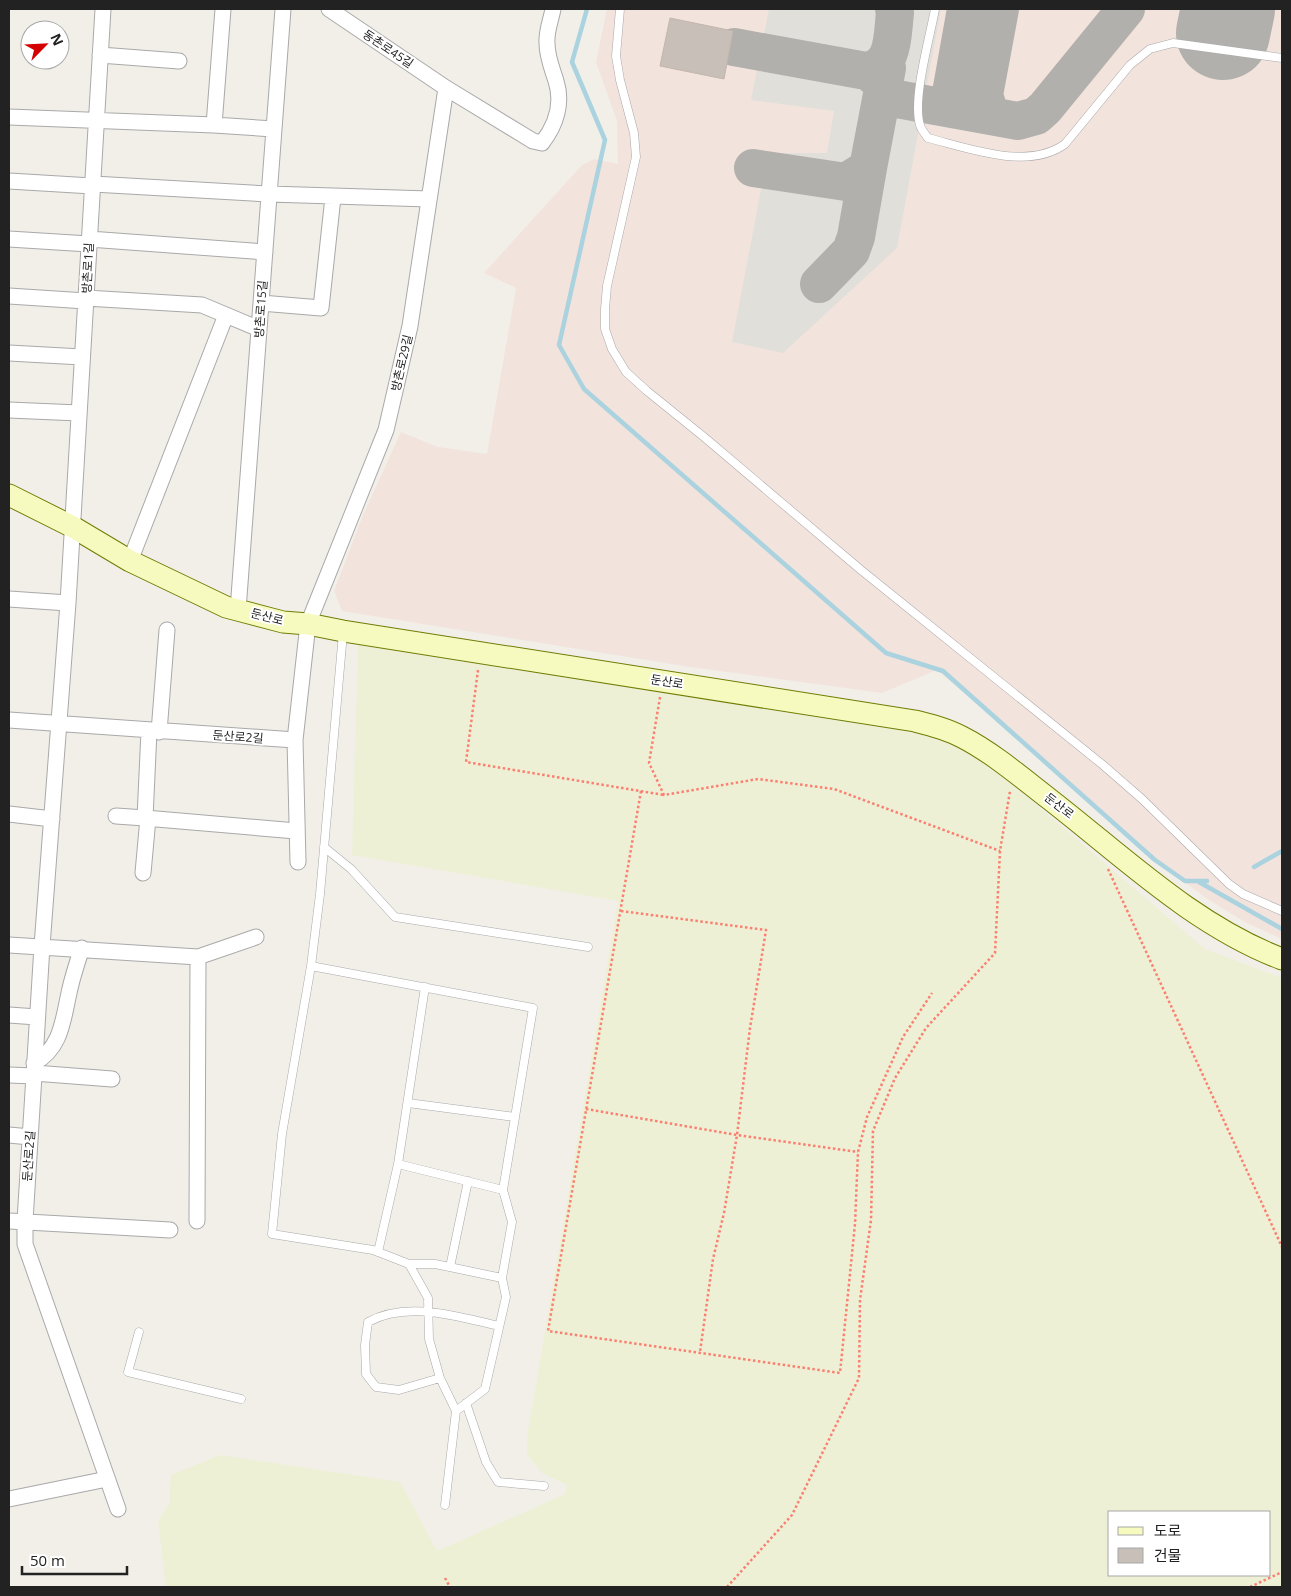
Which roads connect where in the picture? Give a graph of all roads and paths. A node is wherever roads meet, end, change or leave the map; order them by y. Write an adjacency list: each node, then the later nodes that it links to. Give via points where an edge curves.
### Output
1 (95, 9): 2 (street)
2 (103, 9): 9 (street, 방촌로1길)
3 (223, 9): 15 (street)
4 (283, 9): 16 (street, 방촌로15길)
5 (329, 9): 12 (street, 동촌로45길)
6 (553, 9): 12 (street, 동촌로45길, via 546,41 559,104 553,129 542,142 533,142)
7 (620, 9): 63 (lane, via 616,56 634,133 636,157 604,309 605,329 626,372 861,570 1103,765 1229,884 1243,894)
8 (935, 9): 10 (lane, via 921,85 920,126 928,138 1004,156 1041,155 1065,144 1130,65 1150,49 1173,43)
9 (100, 55): 11 (street); 14 (street, 방촌로1길)
10 (1282, 58)
11 (179, 61)
12 (446, 88): 21 (street, 방촌로29길)
13 (9, 117): 14 (street)
14 (96, 120): 15 (street); 18 (street, 방촌로1길)
15 (214, 125): 16 (street)
16 (274, 129): 19 (street, 방촌로15길)
17 (9, 181): 18 (street)
18 (92, 185): 19 (street); 23 (street, 방촌로1길)
19 (269, 194): 20 (street); 24 (street, 방촌로15길)
20 (333, 196): 21 (street); 27 (street, via 321,308)
21 (429, 199): 40 (street, 방촌로29길, via 410,326 386,430)
22 (9, 239): 23 (street)
23 (89, 241): 24 (street); 26 (street, 방촌로1길)
24 (265, 252): 27 (street, 방촌로15길)
25 (9, 296): 26 (street)
26 (86, 299): 28 (street, via 202,305); 31 (street, 방촌로1길)
27 (261, 303): 29 (street, 방촌로15길)
28 (226, 314): 29 (street); 36 (street)
29 (260, 329): 39 (street, 방촌로15길)
30 (9, 353): 31 (street)
31 (82, 357): 33 (street, 방촌로1길)
32 (9, 410): 33 (street)
33 (79, 413): 35 (street, 방촌로1길)
34 (9, 496): 35 (street, 둔산로)
35 (73, 527): 36 (street, 둔산로); 38 (street, 둔산로2길)
36 (130, 561): 39 (street, 둔산로)
37 (9, 600): 38 (street)
38 (68, 603): 46 (street, 둔산로2길)
39 (238, 610): 40 (street, 둔산로, via 283,622)
40 (308, 624): 42 (street, 둔산로); 48 (street, 방촌로29길)
41 (167, 630): 47 (street)
42 (343, 631): 43 (street, 둔산로); 57 (lane)
43 (480, 653): 44 (street, 둔산로); 50 (path, via 466,762)
44 (662, 681): 49 (street, 둔산로, via 915,721 962,737); 51 (path, via 649,763)
45 (9, 720): 46 (street, 둔산로2길)
46 (60, 726): 47 (street, 둔산로2길); 55 (street, 둔산로2길)
47 (154, 732): 48 (street, 둔산로2길); 54 (street)
48 (295, 740): 56 (street)
49 (1014, 771): 58 (path); 70 (street, 둔산로, via 1214,927)
50 (641, 791): 51 (path); 62 (path)
51 (664, 795): 58 (path, via 758,779 834,789)
52 (9, 814): 55 (street)
53 (116, 816): 54 (street)
54 (146, 818): 56 (street); 61 (street)
55 (52, 819): 66 (street, 둔산로2길)
56 (296, 831): 59 (street)
57 (324, 847): 67 (lane, via 351,869 394,916); 71 (lane)
58 (1000, 852): 114 (path, via 995,953 926,1028 895,1078 873,1131 871,1220 860,1300 858,1378 792,1515)
59 (298, 862)
60 (1108, 868): 93 (path)
61 (143, 873)
62 (621, 911): 80 (path); 83 (path, via 766,930)
63 (1282, 911)
64 (256, 938): 69 (street)
65 (9, 945): 66 (street)
66 (42, 946): 68 (street); 75 (street, 둔산로2길)
67 (588, 947)
68 (82, 948): 69 (street); 76 (street, via 64,1024 47,1056)
69 (198, 957): 91 (street)
70 (1282, 959)
71 (311, 966): 72 (lane); 94 (lane, via 282,1134 272,1234)
72 (425, 987): 79 (lane); 81 (lane, via 533,1008)
73 (932, 993): 85 (path, via 903,1037 867,1117)
74 (9, 1015): 75 (street)
75 (37, 1016): 76 (street, 둔산로2길)
76 (34, 1071): 77 (street); 78 (street); 84 (street, 둔산로2길)
77 (9, 1075)
78 (112, 1079)
79 (408, 1103): 81 (lane); 86 (lane)
80 (586, 1109): 83 (path); 101 (path, via 548,1331)
81 (515, 1117): 88 (lane)
82 (9, 1135): 84 (street)
83 (737, 1135): 85 (path); 101 (path, via 713,1259)
84 (30, 1137): 90 (street, 둔산로2길)
85 (858, 1152): 101 (path, via 840,1373)
86 (398, 1164): 87 (lane); 94 (lane)
87 (468, 1181): 88 (lane); 96 (lane)
88 (503, 1190): 97 (lane, via 512,1222)
89 (9, 1220): 90 (street)
90 (25, 1221): 92 (street); 106 (street, 둔산로2길, via 25,1244)
91 (196, 1222)
92 (170, 1230)
93 (1282, 1247)
94 (378, 1252): 95 (lane)
95 (409, 1264): 96 (lane); 98 (lane, via 428,1298)
96 (450, 1267): 97 (lane)
97 (502, 1278): 99 (lane, via 506,1298)
98 (428, 1310): 99 (lane); 102 (lane, via 429,1338); 102 (lane, via 379,1315 368,1322 366,1374 376,1387 399,1390)
99 (499, 1326): 104 (lane, via 485,1389)
100 (139, 1332): 103 (lane, via 128,1372)
101 (700, 1352)
102 (440, 1378): 105 (lane)
103 (241, 1399)
104 (466, 1403): 105 (lane); 107 (lane, via 486,1462 498,1482)
105 (456, 1411): 109 (lane)
106 (107, 1479): 108 (street); 110 (street, 둔산로2길)
107 (544, 1486)
108 (9, 1499)
109 (445, 1506)
110 (118, 1509)
111 (1282, 1572): 115 (path)
112 (445, 1578): 113 (path)
113 (450, 1587)
114 (727, 1587)
115 (1250, 1587)

